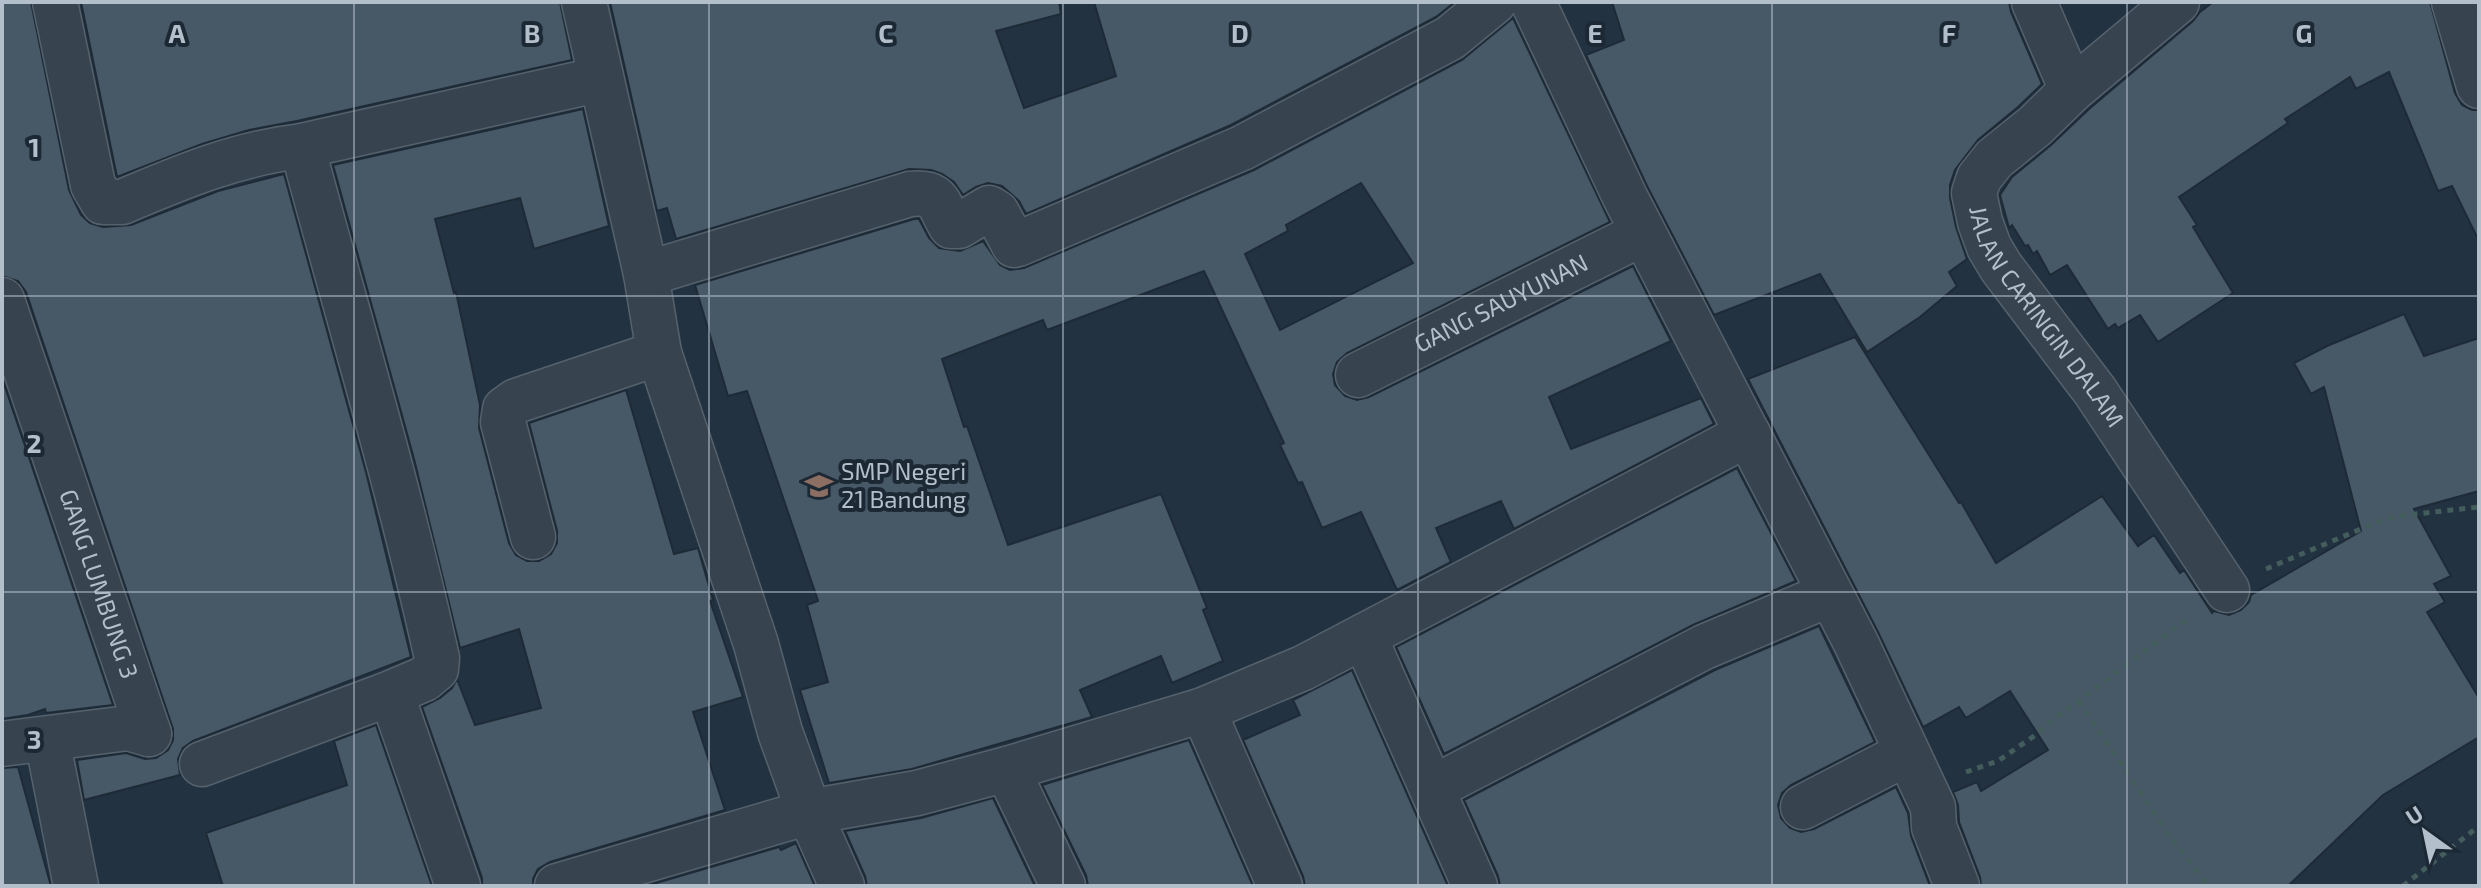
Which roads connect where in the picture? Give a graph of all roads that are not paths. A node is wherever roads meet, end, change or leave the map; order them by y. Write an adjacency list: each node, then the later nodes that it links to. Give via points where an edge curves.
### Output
1 (55, 2): 11 (street, via 93,185 103,202 122,202 239,157)
2 (584, 2): 8 (street)
3 (1494, 2): 13 (street, via 1450,38 1242,148 1018,244 989,208 951,226 937,198 928,192)
4 (1533, 2): 12 (street)
5 (2034, 2): 10 (street)
6 (2177, 2): 10 (street, JALAN CARINGIN DALAM)
7 (2454, 2): 9 (street)
8 (601, 79): 11 (street); 13 (street)
9 (2479, 86)
10 (2072, 90): 19 (street, JALAN CARINGIN DALAM, via 1979,178 1974,193 1980,222 2001,267 2095,391)
11 (302, 146): 22 (street, via 411,541 437,658 430,675)
12 (1643, 233): 16 (street, GANG SAUYUNAN); 17 (street)
13 (646, 274): 15 (street)
14 (2, 300): 24 (street, GANG LUMBUNG 3, via 149,734 128,728)
15 (659, 353): 18 (street, via 505,409 503,422); 31 (street)
16 (1358, 375)
17 (1748, 434): 20 (street); 21 (street)
18 (533, 537)
19 (2227, 590)
20 (1830, 594): 26 (street); 29 (street, via 1704,647)
21 (1364, 636): 23 (street); 29 (street)
22 (391, 693): 27 (street); 33 (street)
23 (1203, 710): 28 (street); 37 (street)
24 (47, 739): 25 (street); 32 (street)
25 (2, 744)
26 (1907, 753): 30 (street); 39 (street, via 1933,807 1934,827)
27 (202, 764)
28 (1007, 769): 31 (street, via 917,793); 36 (street)
29 (1433, 788): 38 (street)
30 (1803, 807)
31 (809, 812): 34 (street); 35 (street)
32 (76, 886)
33 (458, 886)
34 (557, 886)
35 (842, 886)
36 (1063, 886)
37 (1280, 886)
38 (1475, 886)
39 (1957, 886)

